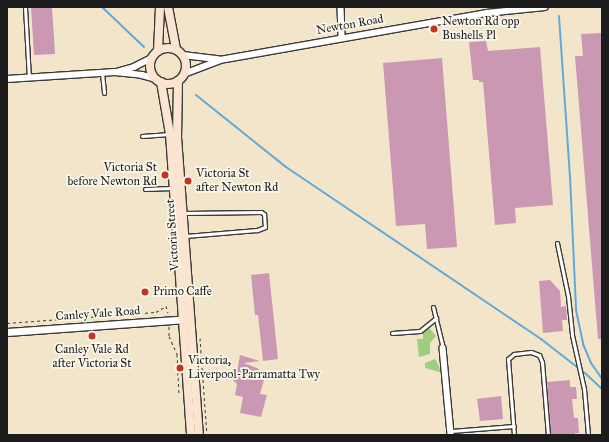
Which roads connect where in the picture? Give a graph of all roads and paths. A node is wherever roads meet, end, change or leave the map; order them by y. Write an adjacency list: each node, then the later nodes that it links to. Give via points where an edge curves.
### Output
1 (25, 7): 14 (lane)
2 (341, 7): 5 (street)
3 (545, 7): 5 (street, Newton Road, via 487,13)
4 (162, 8): 6 (main road); 7 (main road)
5 (342, 37): 10 (street, Newton Road)
6 (176, 49): 7 (main road); 8 (main road)
7 (158, 51): 9 (main road)
8 (183, 56): 10 (street); 13 (main road, via 186,65)
9 (152, 58): 11 (street, via 134,67); 16 (main road, via 151,68)
10 (220, 60): 13 (street, Newton Road)
11 (115, 72): 12 (street); 16 (street, via 142,75)
12 (102, 73): 14 (street); 18 (lane)
13 (184, 74): 17 (main road)
14 (29, 78): 15 (street)
15 (7, 79)
16 (159, 81): 17 (main road, via 167,84); 19 (main road, Victoria Street)
17 (178, 81): 23 (main road, Victoria Street, via 176,115)
18 (104, 93)
19 (170, 134): 20 (lane); 21 (main road, Victoria Street)
20 (142, 136)
21 (174, 188): 22 (lane); 29 (main road, Victoria Street)
22 (145, 189)
23 (183, 212): 24 (main road, Victoria Street); 24 (lane, via 264,214 265,227 257,230)
24 (185, 236): 29 (main road, Victoria Street)
25 (557, 243): 44 (lane, via 582,380)
26 (167, 307): 30 (path, via 156,312)
27 (433, 307): 28 (lane)
28 (436, 318): 32 (lane, via 420,331); 35 (lane)
29 (187, 319): 31 (street, Canley Vale Road); 39 (main road, Victoria Street); 40 (main road, Victoria Street)
30 (7, 323)
31 (7, 332)
32 (392, 333)
33 (169, 336): 36 (path, via 177,354)
34 (201, 338): 41 (path)
35 (444, 348): 38 (street)
36 (179, 395)
37 (514, 426): 38 (lane); 42 (lane); 43 (lane, via 508,359 514,354 536,352 542,362)
38 (451, 433)
39 (191, 435)
40 (199, 435)
41 (207, 435)
42 (514, 435)
43 (548, 435)
44 (588, 435)

